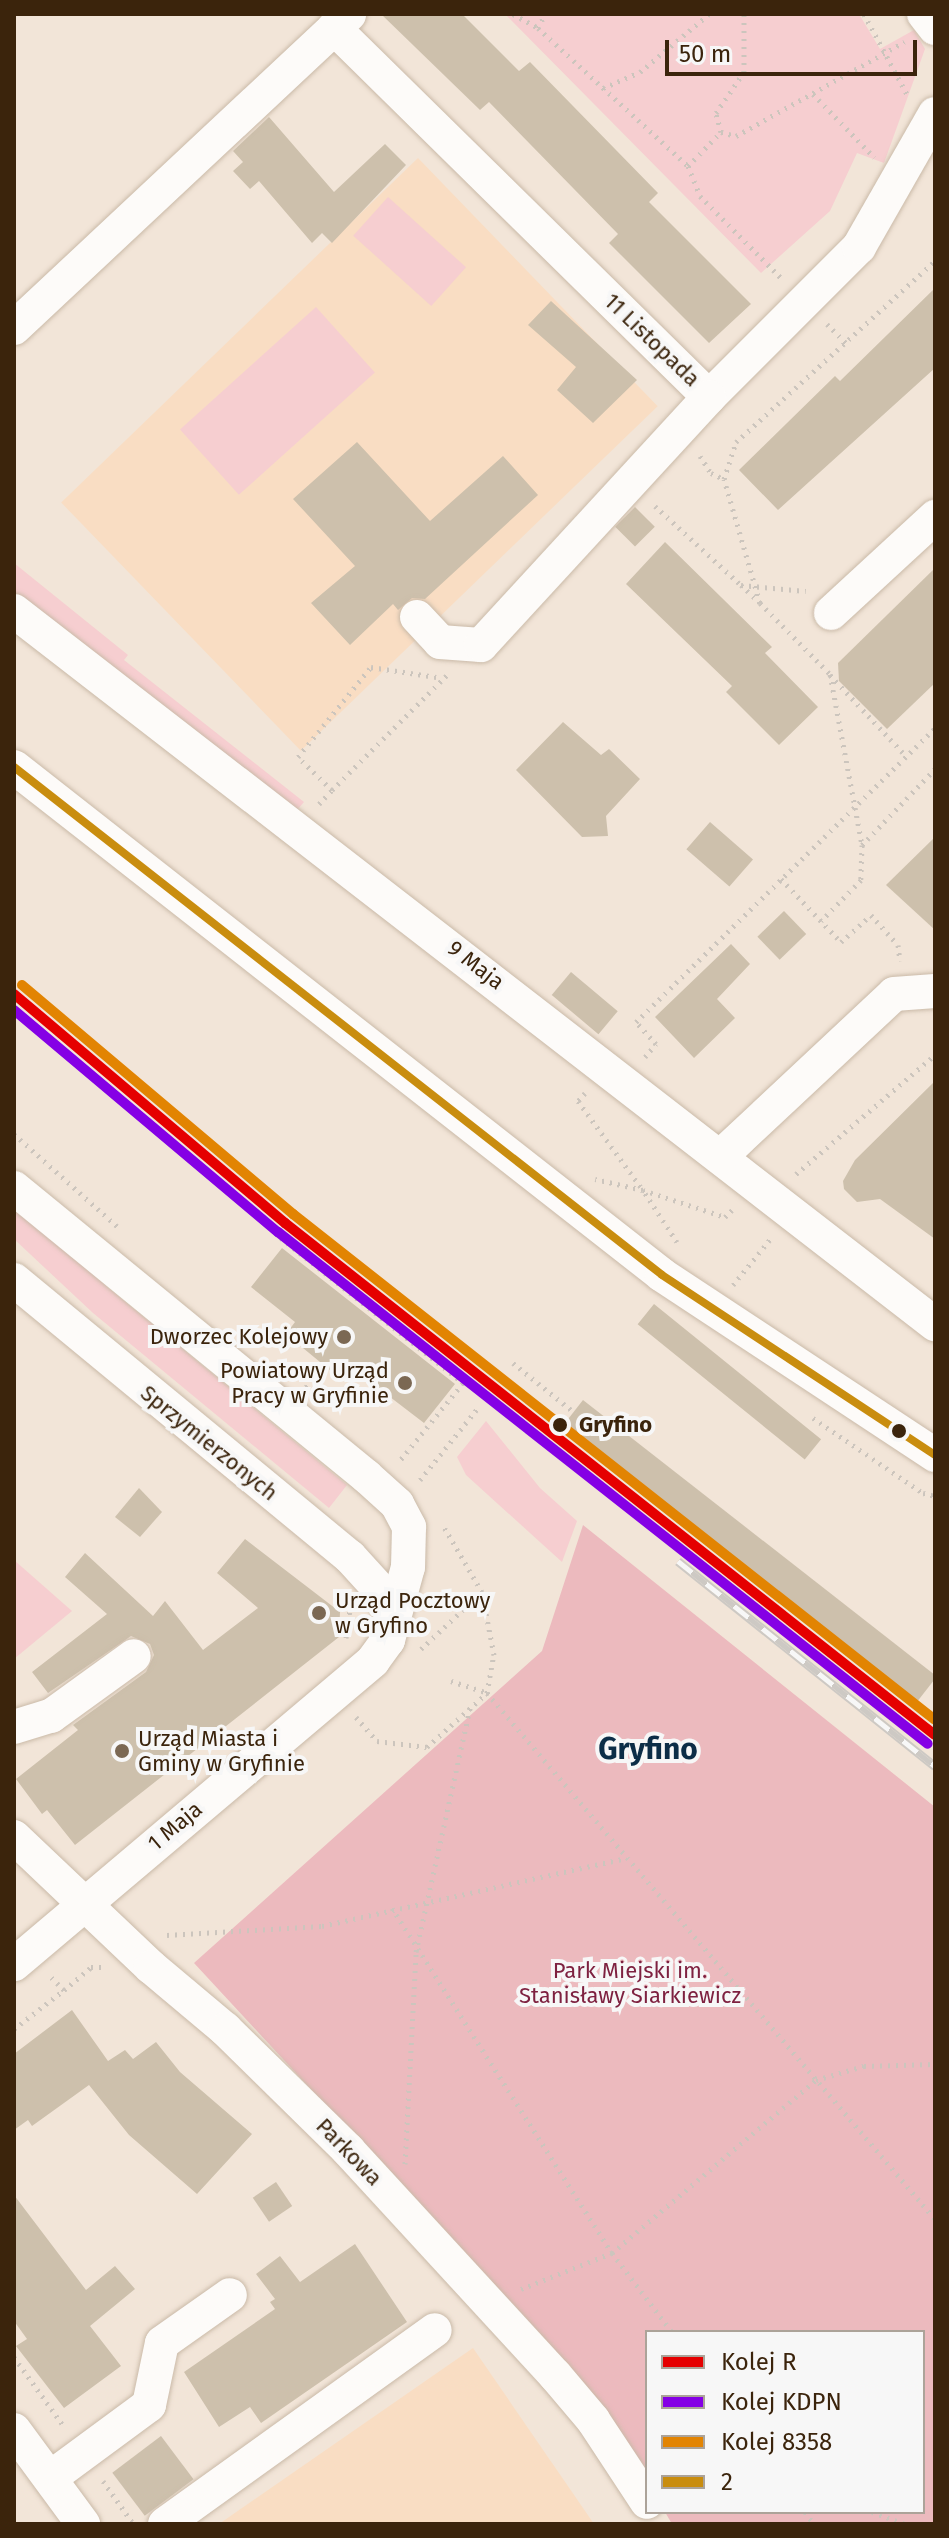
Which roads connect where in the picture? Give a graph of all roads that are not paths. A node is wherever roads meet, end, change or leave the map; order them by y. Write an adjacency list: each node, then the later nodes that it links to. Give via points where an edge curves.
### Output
1 (924, 14): 3 (street)
2 (342, 21): 5 (street); 6 (street, 11 Listopada)
3 (935, 28)
4 (930, 123): 6 (street, 11 Listopada, via 859,247)
5 (14, 328)
6 (709, 397): 10 (street, via 481,645 440,642)
7 (935, 517): 8 (street)
8 (835, 610)
9 (14, 611): 13 (street, 9 Maja)
10 (417, 617)
11 (14, 767): 17 (street, via 662,1275)
12 (919, 990): 13 (street)
13 (720, 1157): 16 (street, 9 Maja)
14 (14, 1188): 18 (street, 1 Maja, via 382,1470 409,1527 408,1567)
15 (14, 1280): 18 (street, Sprzymierzonych, via 350,1557 380,1590)
16 (935, 1324)
17 (935, 1455)
18 (392, 1616): 22 (street, 1 Maja, via 388,1640 373,1661)
19 (134, 1656): 20 (street, via 51,1716)
20 (14, 1727)
21 (14, 1837): 22 (street, Parkowa)
22 (83, 1904): 23 (street, 1 Maja); 28 (street, Parkowa, via 225,2029 348,2150 593,2420)
23 (14, 1964)
24 (230, 2295): 27 (street, via 162,2343 149,2405)
25 (435, 2330): 30 (street)
26 (14, 2430): 27 (street)
27 (50, 2478): 29 (street)
28 (645, 2499)
29 (83, 2524)
30 (165, 2524)

